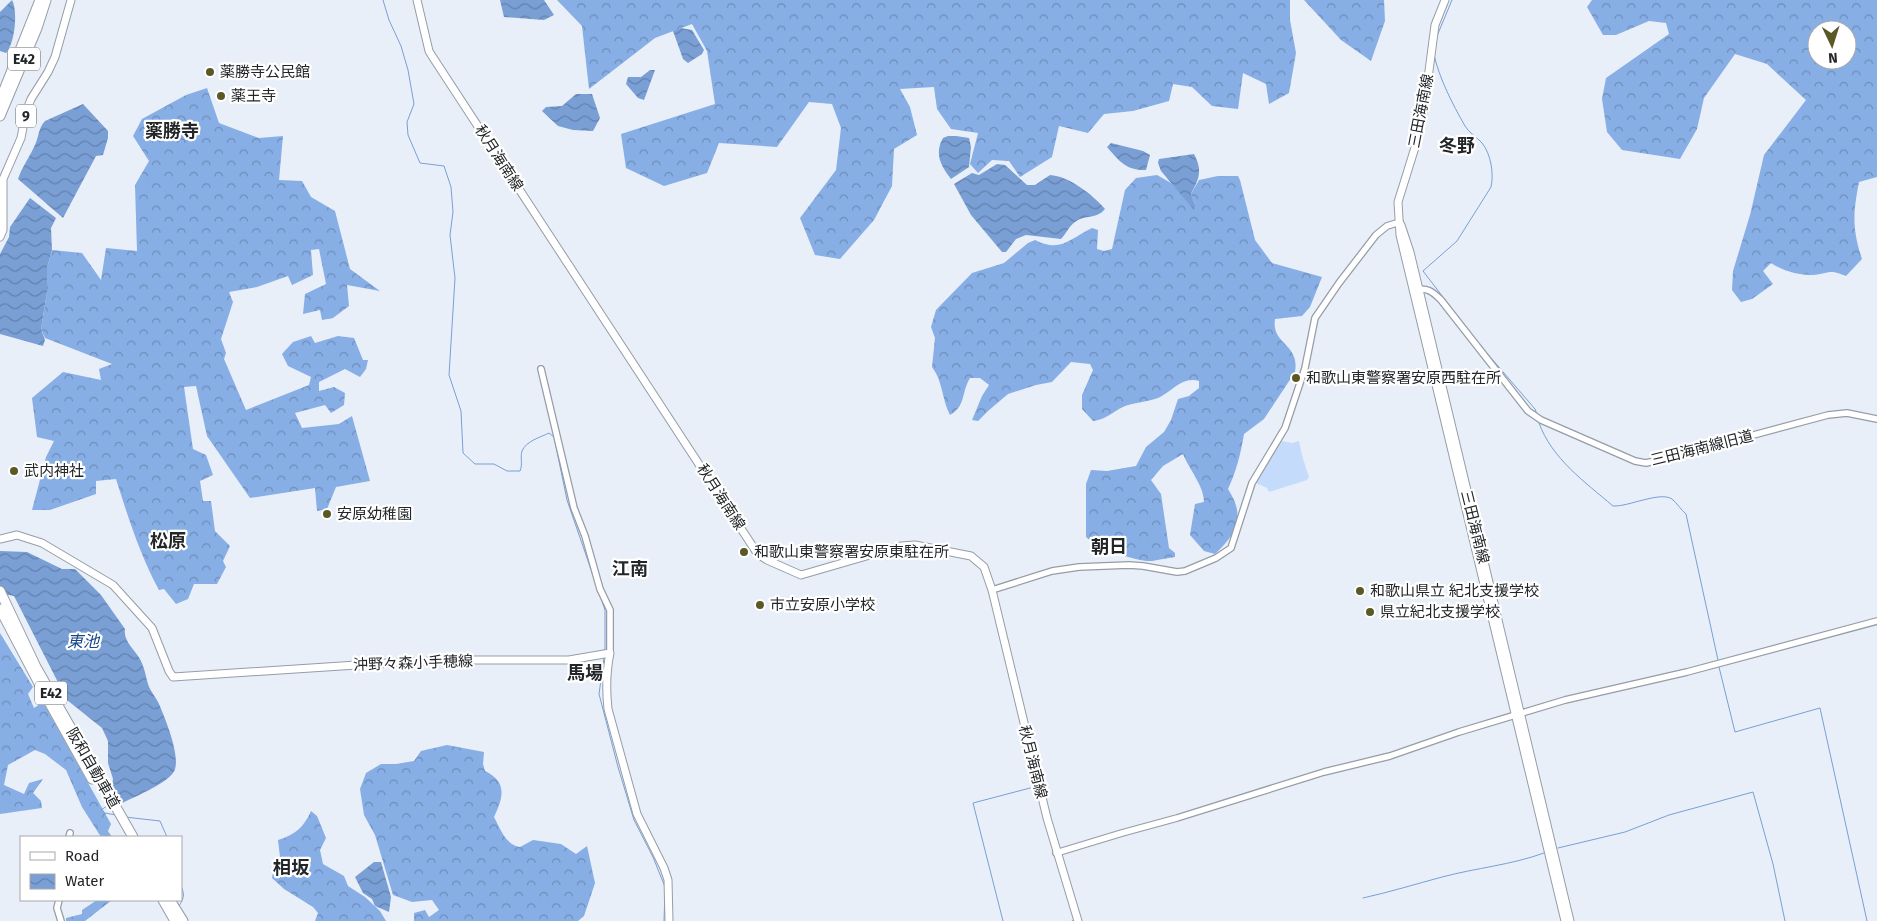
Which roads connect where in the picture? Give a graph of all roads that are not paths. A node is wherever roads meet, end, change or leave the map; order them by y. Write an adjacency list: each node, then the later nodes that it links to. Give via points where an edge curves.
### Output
1 (40, 0): 6 (highway, E42)
2 (46, 0): 7 (highway, E42)
3 (71, 0): 9 (main road, 9, via 55,57 31,99 21,138 3,179)
4 (418, 0): 14 (main road, 秋月海南線, via 432,56 757,553 801,575 901,546 915,545 971,556 984,567)
5 (1445, 0): 8 (main road, 三田海南線, via 1435,25 1424,109 1398,202)
6 (0, 100)
7 (0, 116)
8 (1400, 222): 10 (main road, 三田海南線); 14 (street, via 1387,226 1376,235 1315,318 1304,368 1285,428 1252,483 1231,548 1184,571 1129,565 1070,568)
9 (0, 237)
10 (1416, 290): 12 (street, 三田海南線旧道, via 1431,291 1442,300 1534,416 1623,457 1646,462 1828,415 1847,413); 19 (main road, 三田海南線)
11 (541, 369): 18 (street, via 574,508 610,610)
12 (1877, 419)
13 (0, 539): 18 (main road, 沖野々森小手穂線, via 17,535 42,543 113,585 152,628 173,677 410,662 569,660)
14 (992, 590): 24 (main road, 秋月海南線)
15 (2, 595): 20 (highway, 阪和自動車道 / E42, via 36,667)
16 (0, 609): 20 (highway, 阪和自動車道 / E42, via 44,694)
17 (1877, 621): 19 (street)
18 (610, 653): 31 (main road, via 606,692 608,709 637,814 668,880)
19 (1517, 714): 24 (street, via 1390,756 1324,772); 33 (main road, 三田海南線); 34 (main road, 三田海南線)
20 (100, 786): 21 (highway, 阪和自動車道 / E42)
21 (118, 817): 22 (highway, 阪和自動車道 / E42); 23 (highway, 阪和自動車道 / E42)
22 (126, 836)
23 (132, 836)
24 (1056, 853): 32 (main road, 秋月海南線)
25 (59, 901): 28 (street)
26 (163, 901): 29 (highway)
27 (171, 901): 30 (highway)
28 (61, 921)
29 (175, 921)
30 (183, 921)
31 (669, 921)
32 (1078, 921)
33 (1565, 921)
34 (1570, 921)

